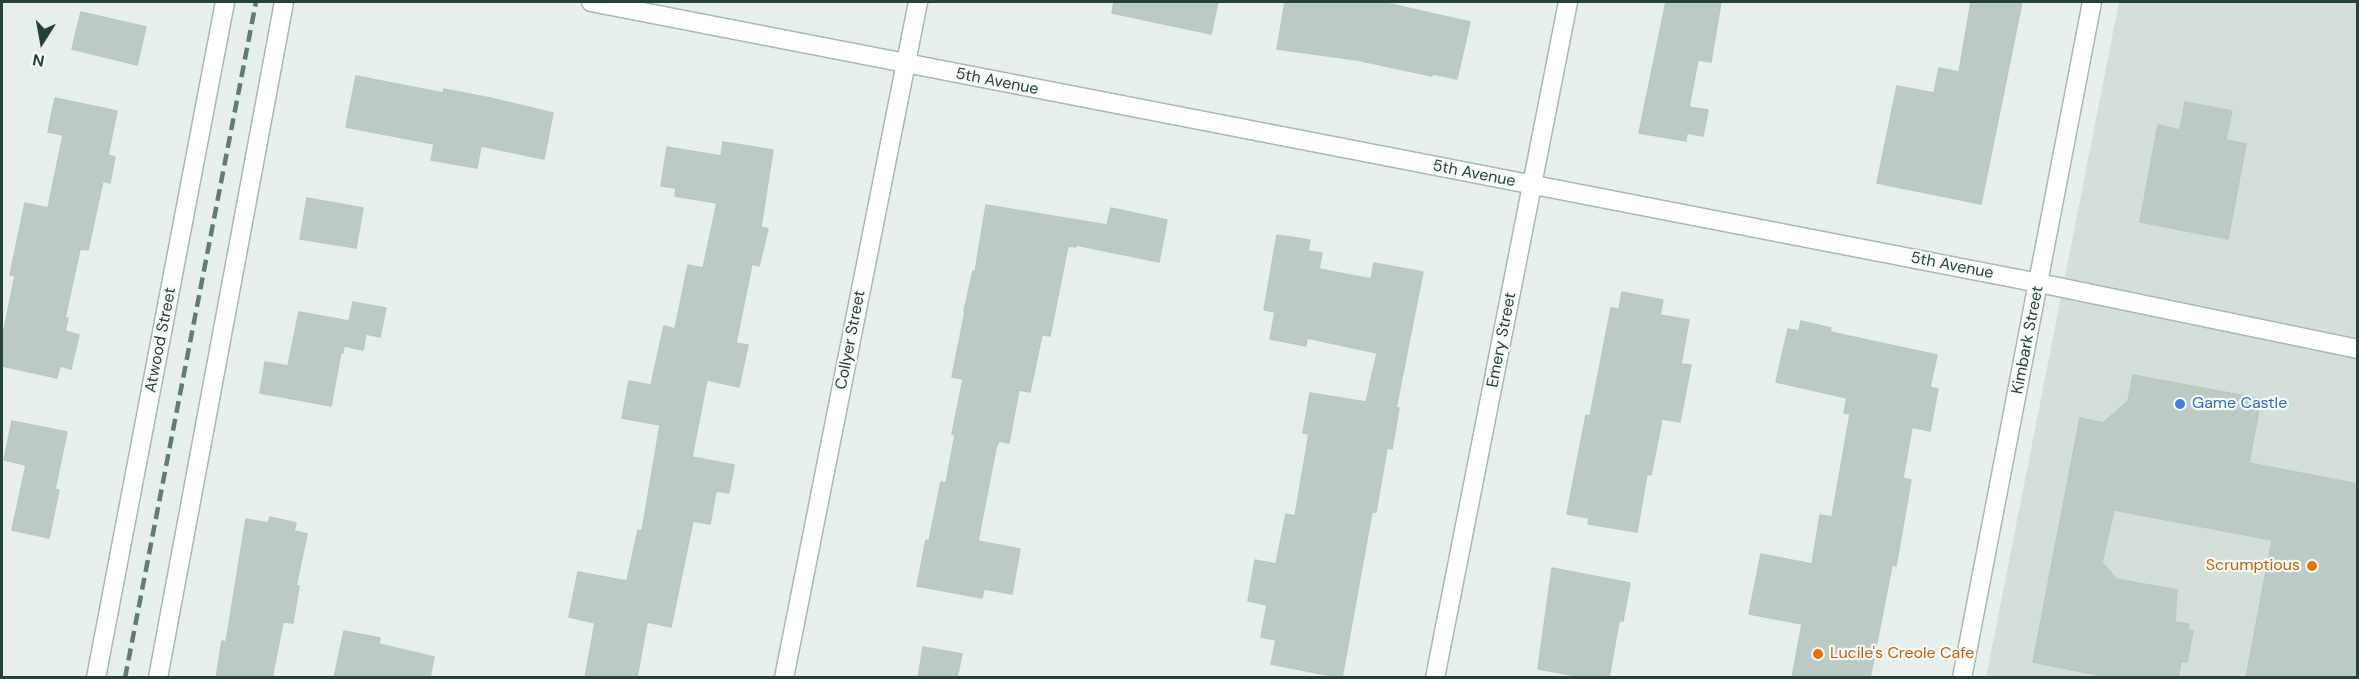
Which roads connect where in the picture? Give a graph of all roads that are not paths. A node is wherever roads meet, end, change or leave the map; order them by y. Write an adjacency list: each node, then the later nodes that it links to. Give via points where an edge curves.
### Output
1 (225, 2): 11 (street, Atwood Street)
2 (284, 2): 12 (street)
3 (591, 2): 7 (street, 5th Avenue)
4 (918, 2): 7 (street, Collyer Street)
5 (1568, 2): 8 (street, Emery Street)
6 (2092, 2): 9 (street, Kimbark Street)
7 (906, 64): 8 (street, 5th Avenue); 13 (street, Collyer Street)
8 (1533, 185): 9 (street, 5th Avenue); 14 (street, Emery Street)
9 (2039, 283): 10 (street, 5th Avenue); 15 (street, Kimbark Street)
10 (2358, 349)
11 (96, 678)
12 (158, 678)
13 (784, 678)
14 (1435, 678)
15 (1962, 678)

